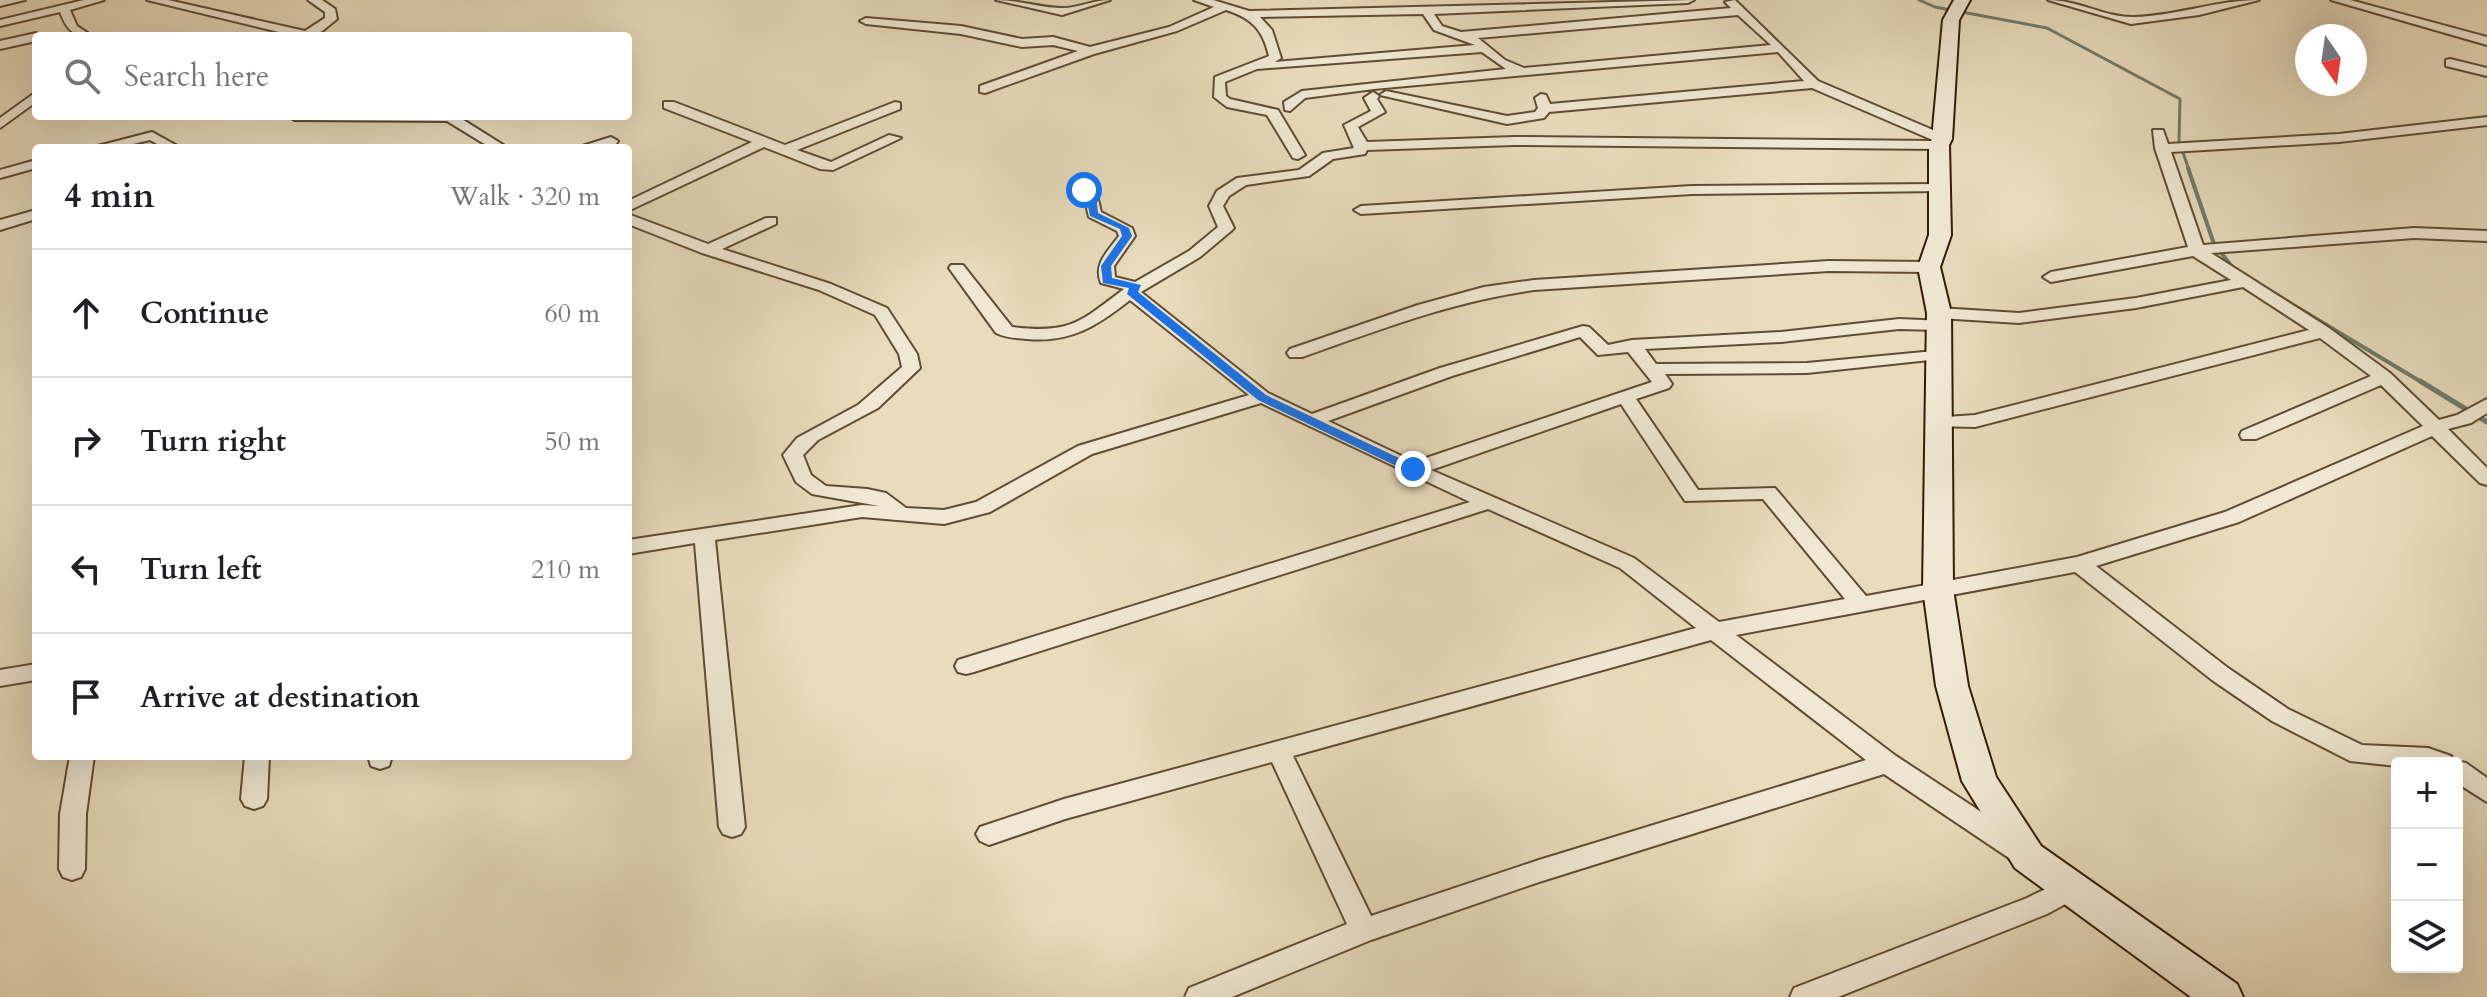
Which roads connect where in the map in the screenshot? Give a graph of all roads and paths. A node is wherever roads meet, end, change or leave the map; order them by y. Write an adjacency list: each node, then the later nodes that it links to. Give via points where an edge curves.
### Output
1 (19, 0): 13 (street)
2 (98, 0): 16 (street)
3 (153, 0): 23 (street)
4 (314, 0): 24 (street, via 331,11 331,19)
5 (1002, 0): 6 (street, via 1062,12)
6 (1104, 0)
7 (1200, 0): 14 (street)
8 (1688, 0): 15 (street)
9 (1729, 0): 18 (street)
10 (2054, 0): 11 (street, via 2131,21)
11 (2253, 0)
12 (2337, 0): 27 (street)
13 (0, 3)
14 (1224, 7): 19 (street); 31 (street, via 1173,29)
15 (1428, 7): 19 (street); 25 (street, via 1435,26)
16 (64, 8): 21 (street); 22 (street)
17 (1956, 9): 52 (street)
18 (1740, 11): 25 (street); 30 (street)
19 (1250, 14): 34 (street, via 1261,22 1275,54)
20 (866, 21): 31 (street, via 961,30 1022,43 1053,41)
21 (0, 23)
22 (52, 32)
23 (296, 32)
24 (313, 32)
25 (1459, 36): 29 (street)
26 (32, 38): 28 (street)
27 (2487, 41)
28 (0, 45)
29 (1485, 48): 32 (street); 35 (street, via 1501,63)
30 (1781, 48): 35 (street); 37 (street)
31 (1090, 51): 38 (street)
32 (1355, 59): 34 (street); 39 (street)
33 (2450, 63): 36 (street)
34 (1254, 67): 59 (street, via 1219,80 1220,97 1230,106 1273,113 1276,128)
35 (1521, 71): 39 (street)
36 (2487, 72)
37 (1814, 84): 45 (street, via 1543,103 1534,118); 52 (street)
38 (985, 89)
39 (1378, 92): 43 (street, via 1302,95); 45 (street); 57 (street, via 1370,98 1378,112 1351,125)
40 (32, 99): 47 (street)
41 (669, 105): 50 (street)
42 (895, 106): 58 (street)
43 (1290, 107)
44 (454, 120): 55 (street)
45 (1507, 120): 51 (street)
46 (2487, 121): 71 (street, via 2339,138 2193,147 2165,143)
47 (0, 124)
48 (894, 138): 58 (street, via 830,167)
49 (611, 141): 56 (street)
50 (765, 141): 58 (street); 64 (street)
51 (1514, 141): 52 (street); 57 (street)
52 (1941, 142): 62 (street)
53 (112, 144): 54 (street, via 143,136)
54 (167, 144)
55 (489, 144)
56 (599, 144)
57 (1362, 146): 77 (street, via 1360,151 1323,158 1304,173 1242,180 1216,206 1226,228 1179,266)
58 (783, 151)
59 (1298, 155)
60 (32, 165): 61 (street)
61 (0, 174)
62 (1937, 188): 65 (street, via 1692,190); 73 (street, via 1940,235)
63 (1084, 190): 77 (street, via 1091,194 1094,214 1124,228 1127,236 1106,266 1107,280)
64 (632, 205)
65 (1361, 210)
66 (32, 215): 69 (street)
67 (632, 221): 72 (street)
68 (771, 221): 72 (street)
69 (0, 225)
70 (2487, 236): 71 (street, via 2414,233)
71 (2207, 249): 75 (street); 76 (street)
72 (708, 250): 94 (street, via 825,287 881,312 911,368 860,413 809,438 793,455 805,481 819,490 869,494 891,501)
73 (1929, 267): 78 (street); 81 (street, via 1829,266 1534,285 1454,300)
74 (957, 268): 77 (street, via 1008,332 1078,330)
75 (2051, 277)
76 (2246, 282): 78 (street); 79 (street)
77 (1134, 289): 84 (street)
78 (1939, 331): 80 (street, via 1885,323 1783,337); 82 (street, via 1807,368); 88 (street)
79 (2323, 332): 83 (street); 88 (street, via 1975,421)
80 (1632, 345): 82 (street); 87 (street, via 1602,351 1583,331 1495,354)
81 (1296, 353)
82 (1654, 369): 85 (street, via 1663,384)
83 (2384, 377): 89 (street); 90 (street)
84 (1262, 397): 87 (street); 94 (street, via 1085,450 983,507 944,517)
85 (1625, 397): 91 (street); 99 (street, via 1692,497 1768,492)
86 (2486, 406): 89 (street)
87 (1311, 421): 91 (street)
88 (1939, 422): 98 (street)
89 (2436, 427): 92 (street); 97 (street, via 2232,517)
90 (2249, 435)
91 (1413, 469): 93 (street)
92 (2487, 479)
93 (1490, 502): 100 (street, via 1627,563); 101 (street)
94 (902, 515): 95 (street, via 862,511)
95 (704, 534): 96 (street); 112 (street)
96 (632, 546)
97 (2079, 564): 98 (street); 105 (street, via 2280,715 2359,754)
98 (1938, 589): 99 (street); 114 (street, via 1952,686 1980,781)
99 (1862, 605): 100 (street)
100 (1714, 631): 104 (street); 108 (street)
101 (966, 666)
102 (32, 673): 103 (street)
103 (0, 678)
104 (1278, 749): 113 (street); 117 (street)
105 (2411, 757)
106 (81, 760): 115 (street)
107 (257, 760): 111 (street)
108 (1887, 763): 114 (street); 117 (street)
109 (2463, 774): 110 (street)
110 (2487, 792)
111 (254, 799)
112 (732, 827)
113 (989, 834)
114 (2028, 857): 116 (street)
115 (72, 869)
116 (2070, 888): 119 (street, via 2037,906); 120 (street)
117 (1364, 930): 118 (street)
118 (1199, 997)
119 (1804, 997)
120 (2223, 997)

